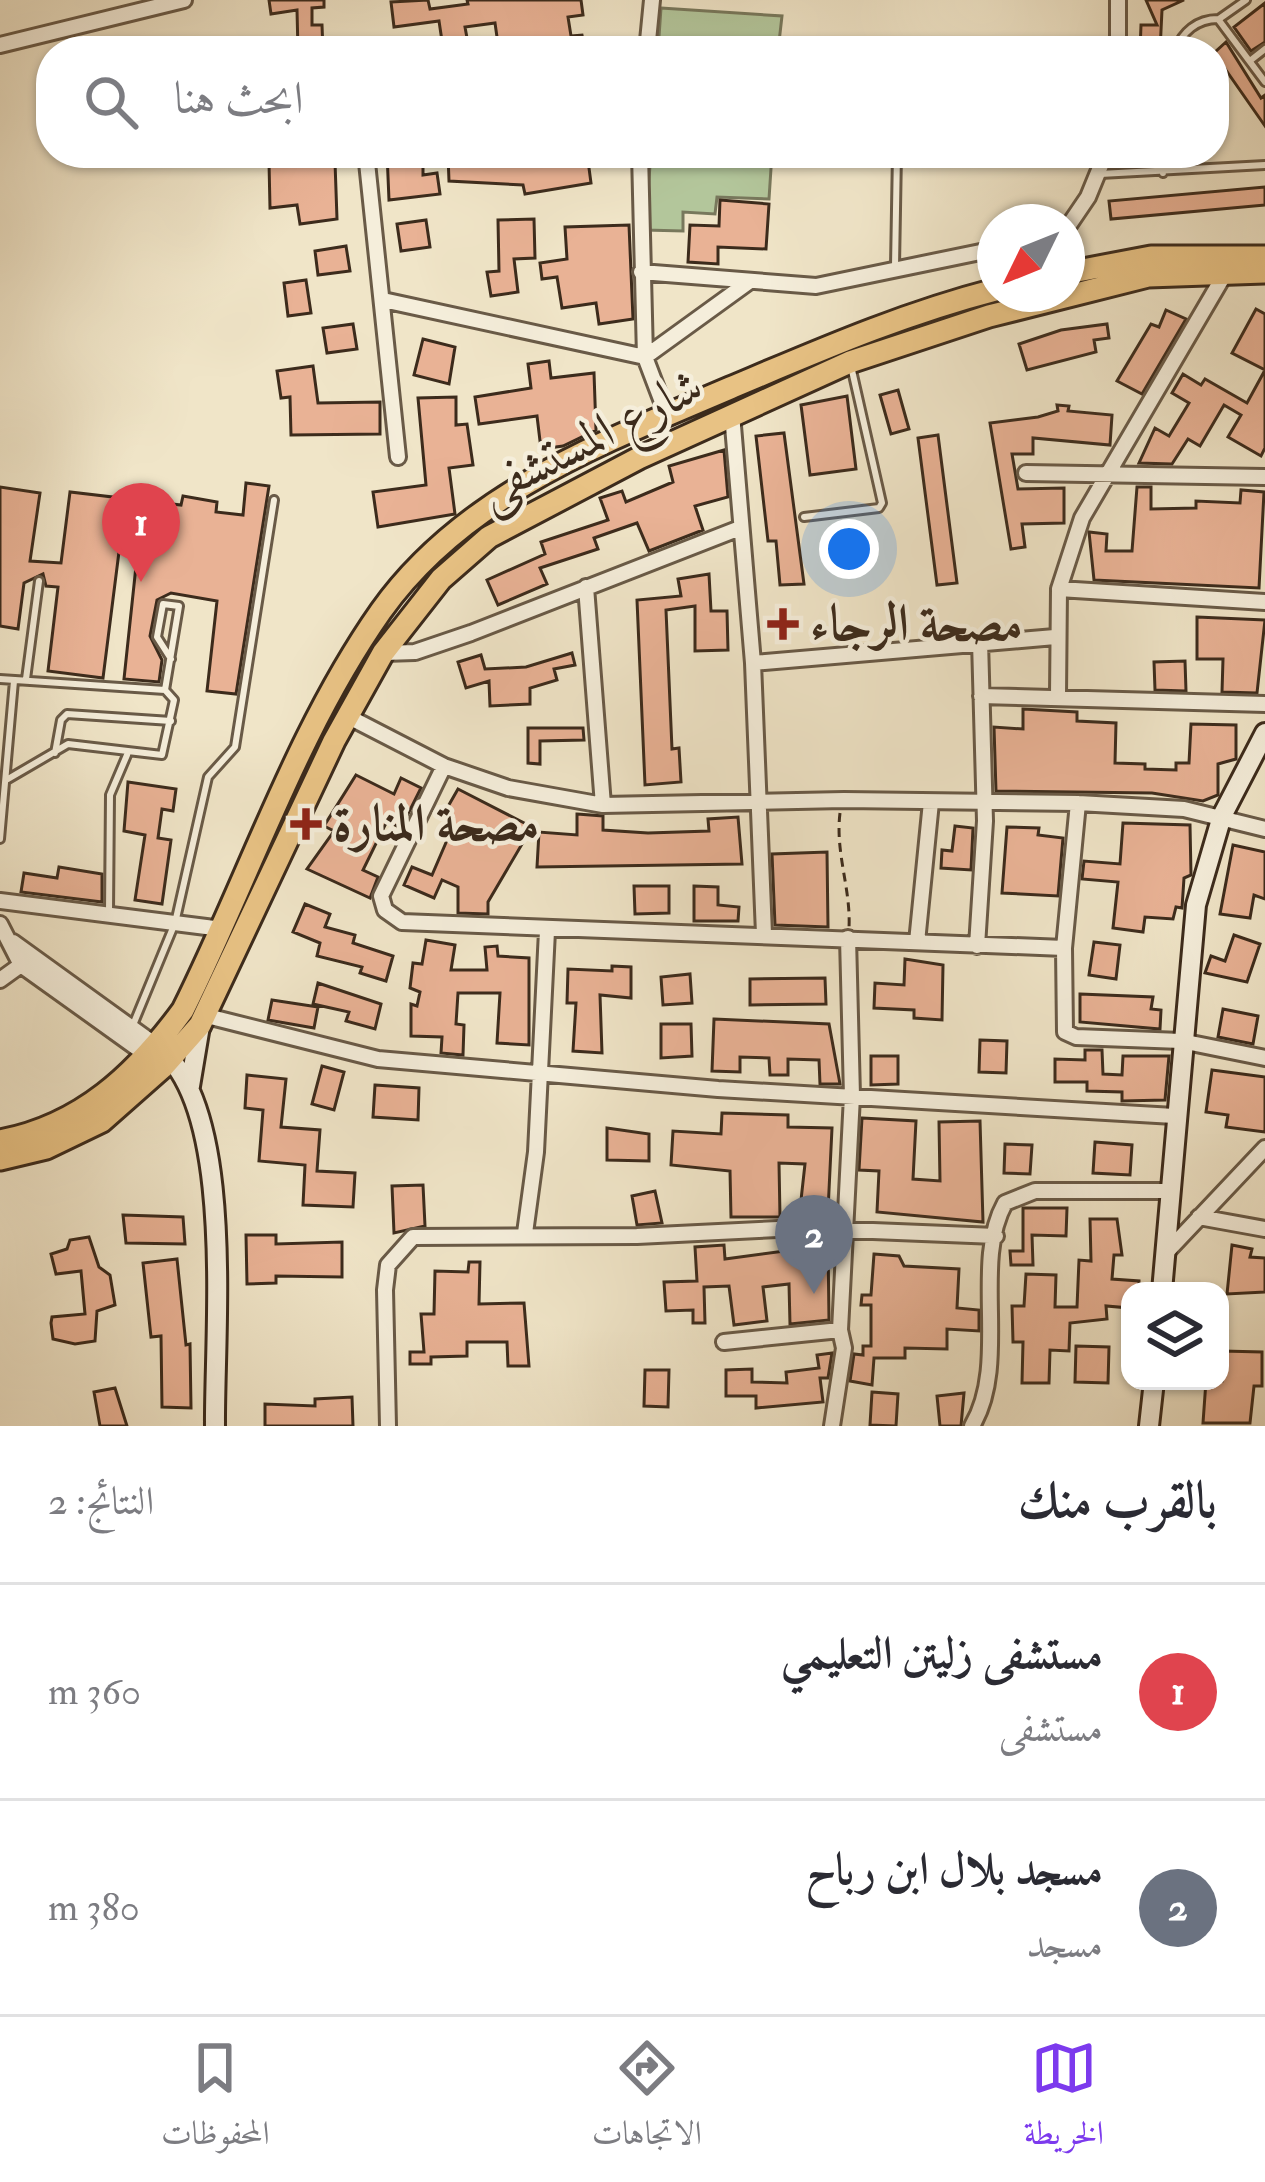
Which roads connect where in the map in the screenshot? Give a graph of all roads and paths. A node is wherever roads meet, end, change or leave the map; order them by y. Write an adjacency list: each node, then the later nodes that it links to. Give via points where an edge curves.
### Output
1 (184, 0): 7 (street)
2 (652, 0): 8 (street)
3 (1118, 0): 9 (street)
4 (1246, 0): 5 (lane)
5 (1218, 19): 10 (lane); 13 (lane)
6 (36, 36): 11 (street)
7 (37, 36)
8 (648, 36)
9 (1118, 36)
10 (1181, 36)
11 (0, 45)
12 (1265, 49): 13 (lane)
13 (1251, 60): 14 (lane)
14 (1265, 82)
15 (1265, 165): 22 (lane)
16 (369, 168): 35 (street)
17 (640, 168): 30 (street)
18 (897, 168): 28 (lane)
19 (1100, 168): 24 (street)
20 (1164, 168): 23 (lane)
21 (1227, 168): 23 (lane)
22 (1229, 168)
23 (1163, 173): 24 (lane)
24 (1097, 174): 25 (street)
25 (1080, 204)
26 (977, 253): 28 (street)
27 (1265, 257): 29 (main road, via 1151,257)
28 (895, 270): 33 (street, via 816,286)
29 (1085, 270)
30 (641, 272): 33 (street); 36 (street)
31 (1226, 272): 32 (main road, شارع المستشفى); 37 (main road, شارع المستشفى, via 1148,276); 42 (street)
32 (1265, 272)
33 (750, 281): 36 (street)
34 (977, 295): 39 (main road, شارع المستشفى, via 906,313)
35 (383, 300): 36 (street); 40 (street)
36 (645, 357): 39 (street)
37 (850, 362): 38 (main road, شارع المستشفى); 45 (lane, via 882,502)
38 (732, 414): 46 (street); 53 (main road, شارع المستشفى, via 488,537 441,579)
39 (668, 415): 83 (main road, شارع المستشفى, via 525,482 422,561 352,654 310,731)
40 (398, 458)
41 (1026, 473): 42 (street)
42 (1106, 475): 43 (street); 49 (street, via 1082,518)
43 (1265, 477)
44 (274, 500): 81 (lane, via 236,746 208,777)
45 (804, 518)
46 (740, 528): 48 (street); 55 (street)
47 (39, 581): 57 (lane)
48 (586, 587): 53 (street, via 432,647); 75 (street)
49 (1060, 590): 50 (street); 51 (street)
50 (1265, 602)
51 (1055, 637): 52 (street); 60 (street)
52 (980, 641): 55 (street); 61 (street)
53 (382, 653): 63 (main road, شارع المستشفى)
54 (171, 658): 54 (lane, via 179,606 163,604 158,637); 59 (lane)
55 (753, 663): 71 (street)
56 (0, 679): 58 (lane)
57 (26, 679): 58 (lane); 59 (lane)
58 (14, 681): 69 (lane)
59 (165, 690): 64 (lane, via 173,695)
60 (1058, 695): 61 (street); 62 (street)
61 (981, 696): 73 (street)
62 (1265, 704)
63 (347, 716): 68 (street); 92 (main road, شارع المستشفى)
64 (172, 721): 66 (lane, via 67,714); 67 (lane, via 162,754)
65 (1265, 733): 76 (street)
66 (56, 753): 67 (lane, via 68,744); 69 (lane)
67 (128, 753): 80 (lane, via 110,795)
68 (444, 766): 75 (street); 84 (street, via 381,896 385,910 402,922)
69 (8, 779): 78 (lane)
70 (844, 800): 71 (street); 72 (street); 86 (path, via 838,849 851,893)
71 (758, 802): 75 (street); 85 (street)
72 (931, 802): 73 (street); 87 (street)
73 (982, 803): 74 (street); 88 (street)
74 (1078, 803): 76 (street); 89 (street)
75 (603, 806)
76 (1222, 816): 77 (street); 94 (street, via 1196,904)
77 (1265, 829)
78 (0, 839)
79 (0, 901): 80 (street)
80 (108, 915): 81 (street)
81 (176, 923): 83 (street); 93 (lane)
82 (0, 924): 90 (street)
83 (222, 929): 95 (main road, شارع المستشفى)
84 (547, 932): 85 (street); 97 (street)
85 (764, 934): 86 (street)
86 (848, 938): 87 (street); 99 (street)
87 (917, 943): 88 (street)
88 (977, 946): 89 (street)
89 (1064, 948): 94 (street, via 1063,1027 1070,1036)
90 (27, 960): 91 (street); 93 (street); 95 (street)
91 (0, 980)
92 (203, 1021): 95 (main road, شارع المستشفى); 97 (street, via 378,1060); 98 (street)
93 (132, 1028): 95 (street)
94 (1181, 1041): 96 (street); 100 (street)
95 (160, 1057): 98 (street); 101 (main road, via 89,1108); 103 (main road, via 102,1121)
96 (1265, 1058)
97 (539, 1076): 99 (street); 108 (street)
98 (190, 1086): 115 (street, via 211,1161)
99 (852, 1096): 100 (street); 106 (street)
100 (1174, 1116): 104 (street)
101 (0, 1141)
102 (1265, 1148): 105 (street)
103 (0, 1160)
104 (1168, 1191): 109 (street, via 1018,1194 1002,1209); 110 (street)
105 (1199, 1216): 107 (street); 110 (street)
106 (846, 1228): 108 (street); 109 (street); 112 (street)
107 (1265, 1229)
108 (525, 1233): 116 (street, via 413,1237 388,1265)
109 (996, 1236): 118 (street, via 985,1395)
110 (1164, 1255): 111 (street)
111 (1162, 1282)
112 (840, 1330): 113 (street); 117 (street)
113 (724, 1342)
114 (1153, 1390): 119 (street)
115 (215, 1426)
116 (388, 1426)
117 (832, 1426)
118 (972, 1426)
119 (1148, 1426)

